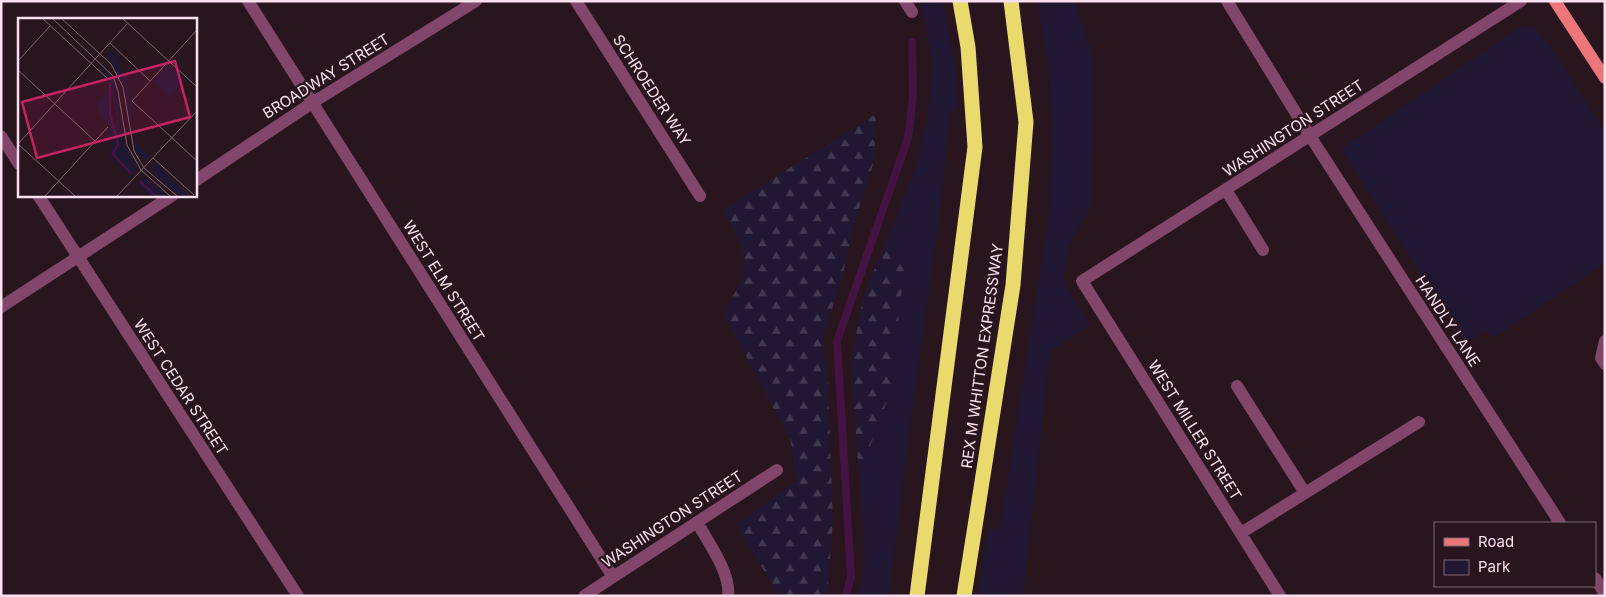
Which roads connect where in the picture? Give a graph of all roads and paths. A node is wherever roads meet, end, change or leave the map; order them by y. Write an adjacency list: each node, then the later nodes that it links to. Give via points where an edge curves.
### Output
1 (248, 1): 10 (street, WEST ELM STREET)
2 (476, 1): 10 (street, BROADWAY STREET)
3 (576, 1): 18 (street, SCHROEDER WAY)
4 (960, 1): 38 (highway, via 968,47 975,147)
5 (1011, 1): 39 (highway, REX M WHITTON EXPRESSWAY, via 1026,132 1013,285)
6 (1227, 1): 12 (street, HANDLY LANE)
7 (1521, 1): 12 (street, WASHINGTON STREET)
8 (1555, 1): 9 (main road)
9 (1605, 78)
10 (312, 104): 14 (street, BROADWAY STREET); 32 (street, WEST ELM STREET)
11 (1, 136): 13 (street)
12 (1310, 136): 15 (street, WASHINGTON STREET); 30 (street, HANDLY LANE)
13 (18, 162)
14 (196, 180)
15 (1226, 190): 19 (street); 21 (street, WASHINGTON STREET)
16 (39, 196): 20 (street, WEST CEDAR STREET)
17 (172, 196): 20 (street)
18 (700, 196)
19 (1263, 250)
20 (78, 258): 22 (street); 35 (street, WEST CEDAR STREET)
21 (1082, 281): 31 (street, WEST MILLER STREET)
22 (1, 307)
23 (1605, 341): 24 (street, via 1601,358)
24 (1605, 364)
25 (1237, 386): 28 (street)
26 (1419, 422): 28 (street)
27 (777, 470): 29 (street, WASHINGTON STREET)
28 (1305, 493): 31 (street)
29 (697, 522): 32 (street, WASHINGTON STREET); 37 (street, via 725,574)
30 (1559, 522)
31 (1241, 533): 40 (street, WEST MILLER STREET)
32 (613, 577): 36 (street, WASHINGTON STREET)
33 (1596, 580): 34 (street)
34 (1605, 594)
35 (298, 596)
36 (584, 596)
37 (728, 596)
38 (917, 596)
39 (964, 596)
40 (1280, 596)

